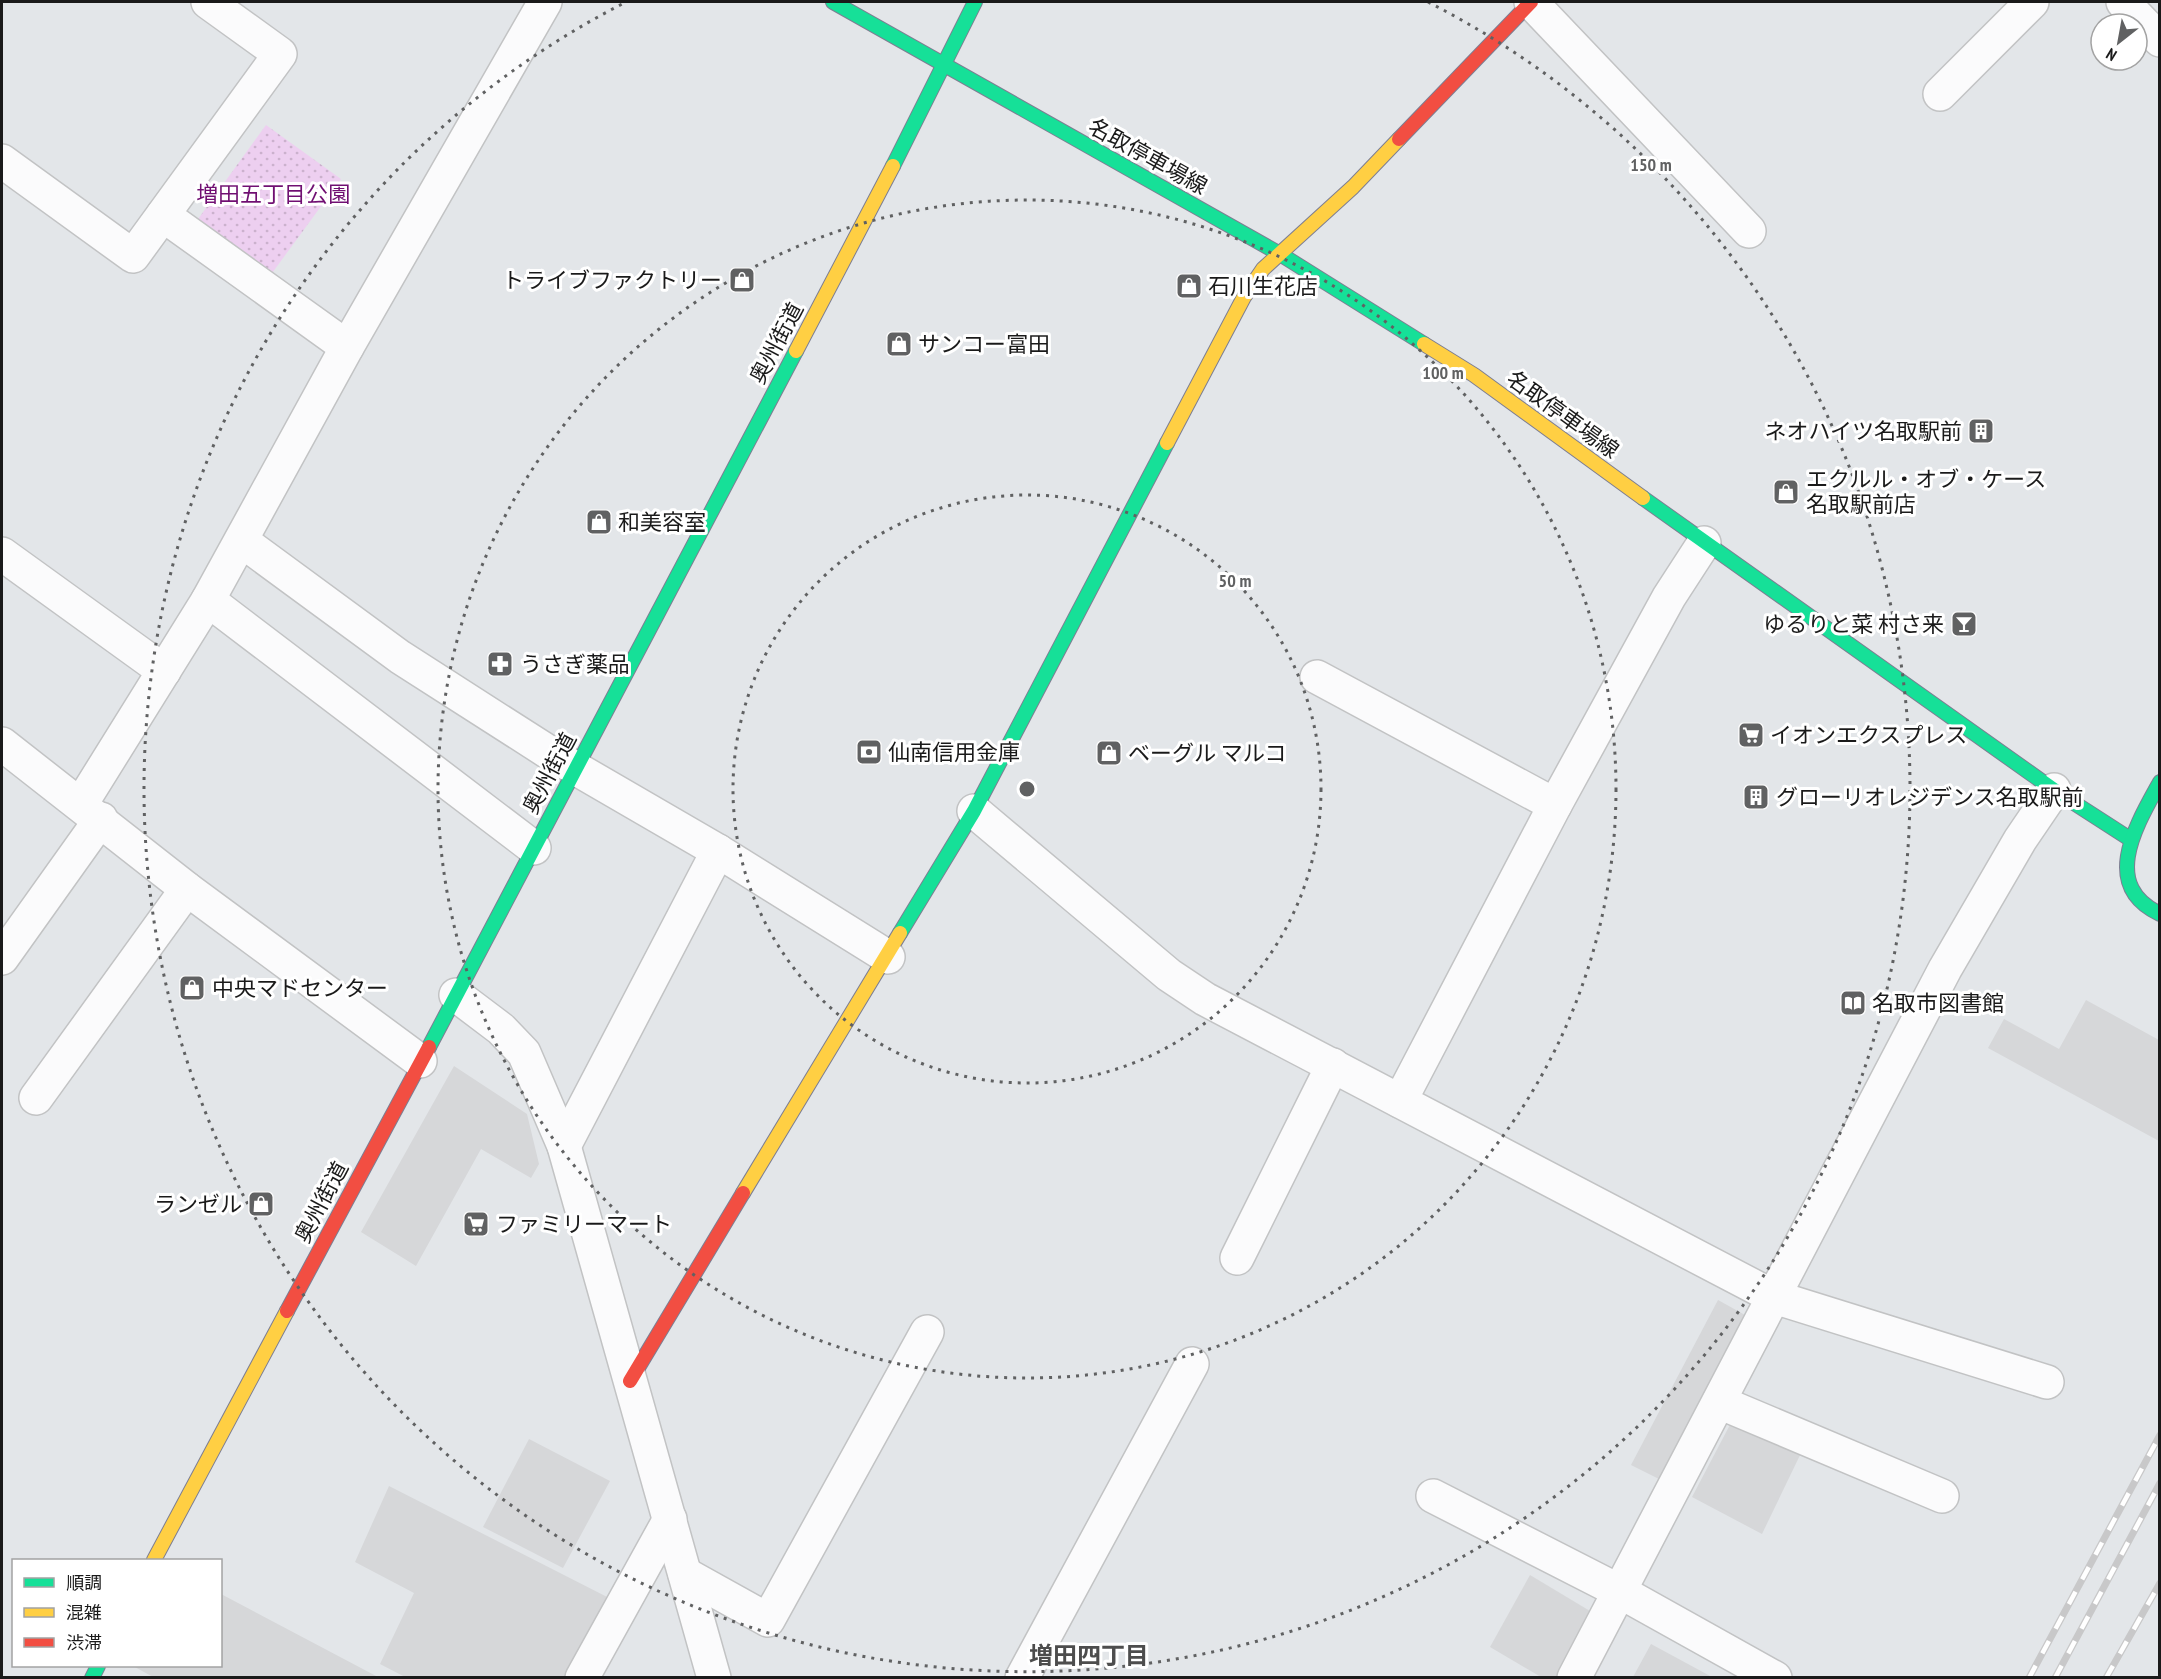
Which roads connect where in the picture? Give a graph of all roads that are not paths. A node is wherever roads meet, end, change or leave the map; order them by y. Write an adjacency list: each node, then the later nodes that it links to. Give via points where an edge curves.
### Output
1 (208, 2): 12 (street, via 280,54)
2 (545, 2): 15 (street)
3 (833, 2): 9 (main road, 名取停車場線)
4 (975, 2): 9 (main road, 奥州街道)
5 (1531, 2): 13 (street); 14 (main road, via 1353,187)
6 (2032, 2): 10 (street)
7 (2123, 2): 8 (street)
8 (2160, 40)
9 (945, 63): 14 (main road, 名取停車場線); 23 (main road, 奥州街道)
10 (1940, 94)
11 (2, 161): 12 (street, via 132,256)
12 (163, 215): 15 (street)
13 (1749, 231)
14 (1280, 254): 17 (main road, 名取停車場線, via 1474,375); 27 (main road, via 1263,269 1244,297)
15 (347, 347): 16 (street)
16 (242, 540): 19 (street); 23 (street, via 400,657)
17 (1704, 543): 25 (main road, 名取停車場線); 26 (street, via 1669,597)
18 (2, 554): 20 (street)
19 (208, 600): 20 (street); 30 (street)
20 (164, 671): 28 (street)
21 (1317, 677): 26 (street)
22 (2, 744): 28 (street)
23 (574, 769): 30 (main road, 奥州街道); 31 (street)
24 (2160, 782): 29 (main road)
25 (2054, 790): 29 (main road, 名取停車場線); 43 (street, via 2020,840 1945,969)
26 (1555, 805): 40 (street)
27 (974, 811): 34 (main road); 38 (street, via 1169,975 1205,999)
28 (91, 812): 32 (street); 35 (street)
29 (2130, 839): 33 (main road, via 2128,879 2140,903)
30 (534, 848): 36 (main road, 奥州街道)
31 (718, 851): 34 (street); 41 (street)
32 (187, 889): 37 (street); 39 (street)
33 (2160, 914)
34 (888, 957): 46 (main road)
35 (2, 958)
36 (456, 995): 37 (main road, 奥州街道); 41 (street, via 501,1029 524,1053)
37 (420, 1061): 52 (main road, 奥州街道)
38 (1333, 1065): 40 (street); 42 (street)
39 (36, 1098)
40 (1400, 1101): 43 (street)
41 (564, 1146): 46 (street)
42 (1237, 1258)
43 (1774, 1297): 47 (street); 48 (street)
44 (927, 1332): 53 (street, via 768,1620)
45 (1192, 1364): 57 (street)
46 (630, 1381): 51 (street)
47 (2046, 1382)
48 (1719, 1402): 50 (street); 54 (street)
49 (1433, 1496): 54 (street)
50 (1942, 1496)
51 (669, 1519): 53 (street); 56 (street)
52 (155, 1559)
53 (685, 1574): 55 (street)
54 (1619, 1591): 58 (street); 59 (street)
55 (706, 1670)
56 (582, 1677)
57 (1022, 1677)
58 (1574, 1677)
59 (1775, 1677)

